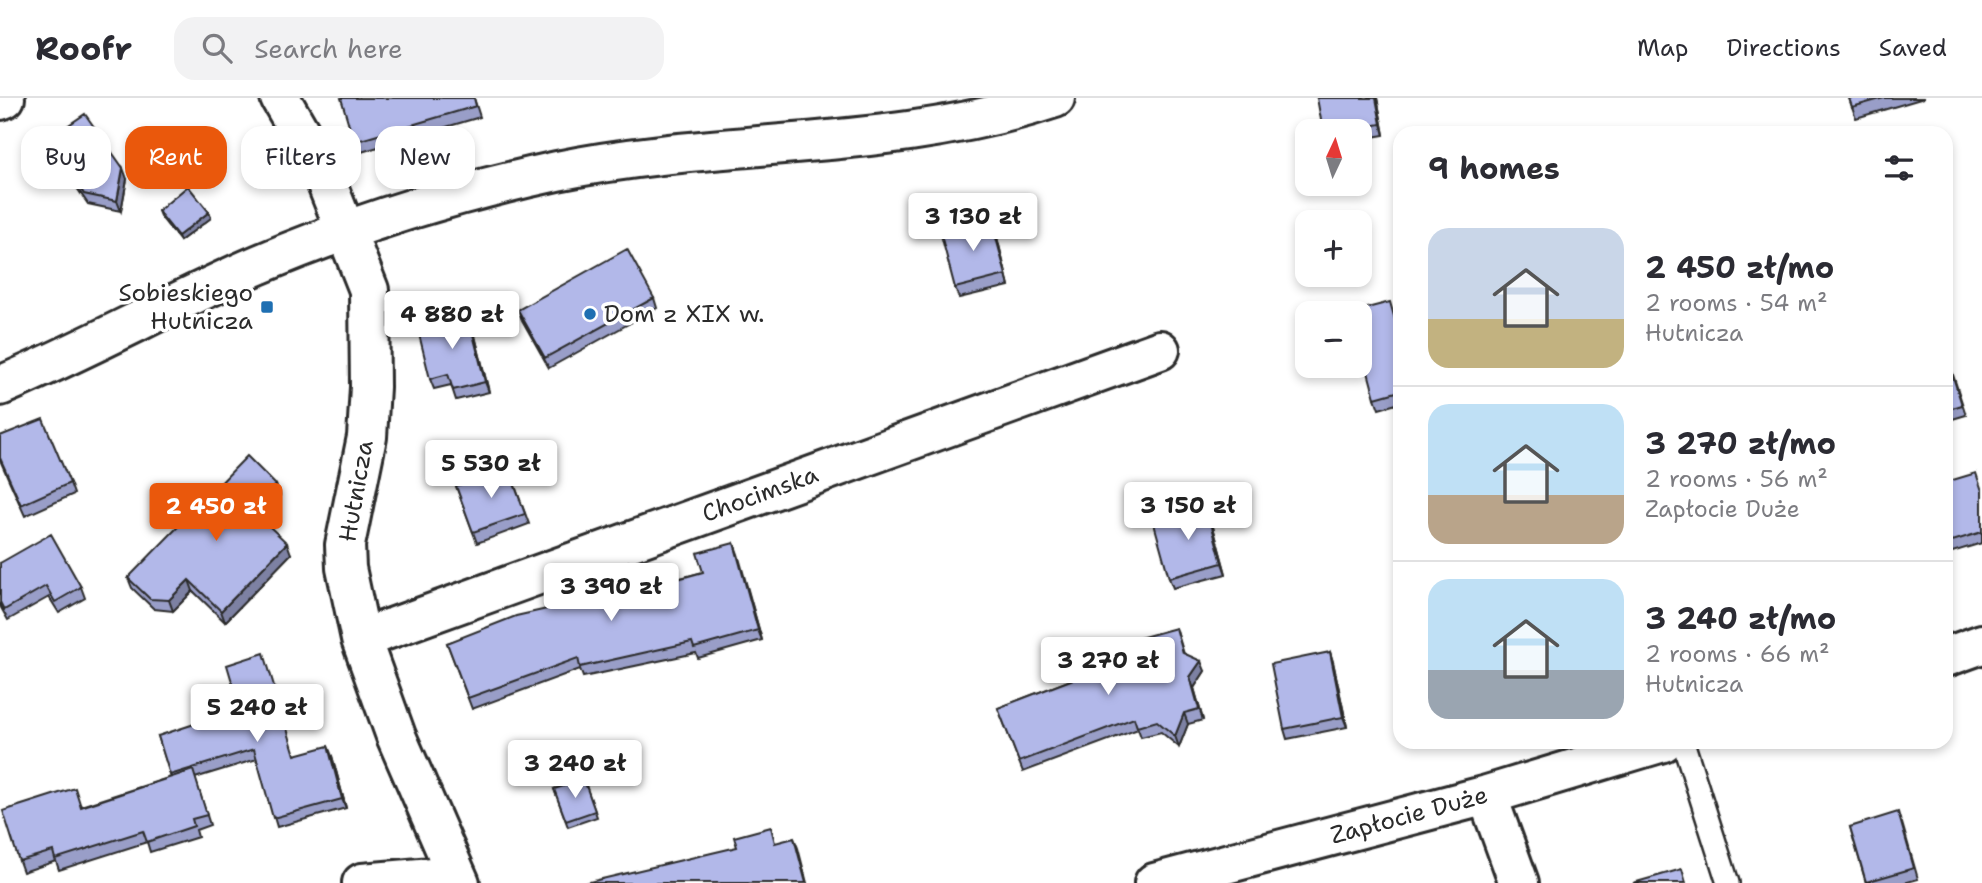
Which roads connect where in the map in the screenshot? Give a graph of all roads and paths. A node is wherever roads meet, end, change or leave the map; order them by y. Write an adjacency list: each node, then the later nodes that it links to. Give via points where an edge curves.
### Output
1 (280, 98): 3 (street, Hutnicza, via 321,169)
2 (1055, 98): 3 (street, via 927,130 652,155 556,172)
3 (346, 229): 5 (street); 6 (street, Hutnicza, via 369,290 371,331 367,437 345,545 350,596)
4 (1160, 350): 6 (street, Chocimska)
5 (0, 386)
6 (361, 639): 12 (street, Hutnicza, via 396,736)
7 (1982, 644): 8 (street)
8 (1953, 654)
9 (1639, 749): 11 (street, Zapłocie Duże)
10 (1686, 749): 16 (lane)
11 (1487, 794): 14 (street, Zapłocie Duże); 15 (street)
12 (458, 879): 13 (street)
13 (362, 883)
14 (1154, 883)
15 (1519, 883)
16 (1727, 883)

